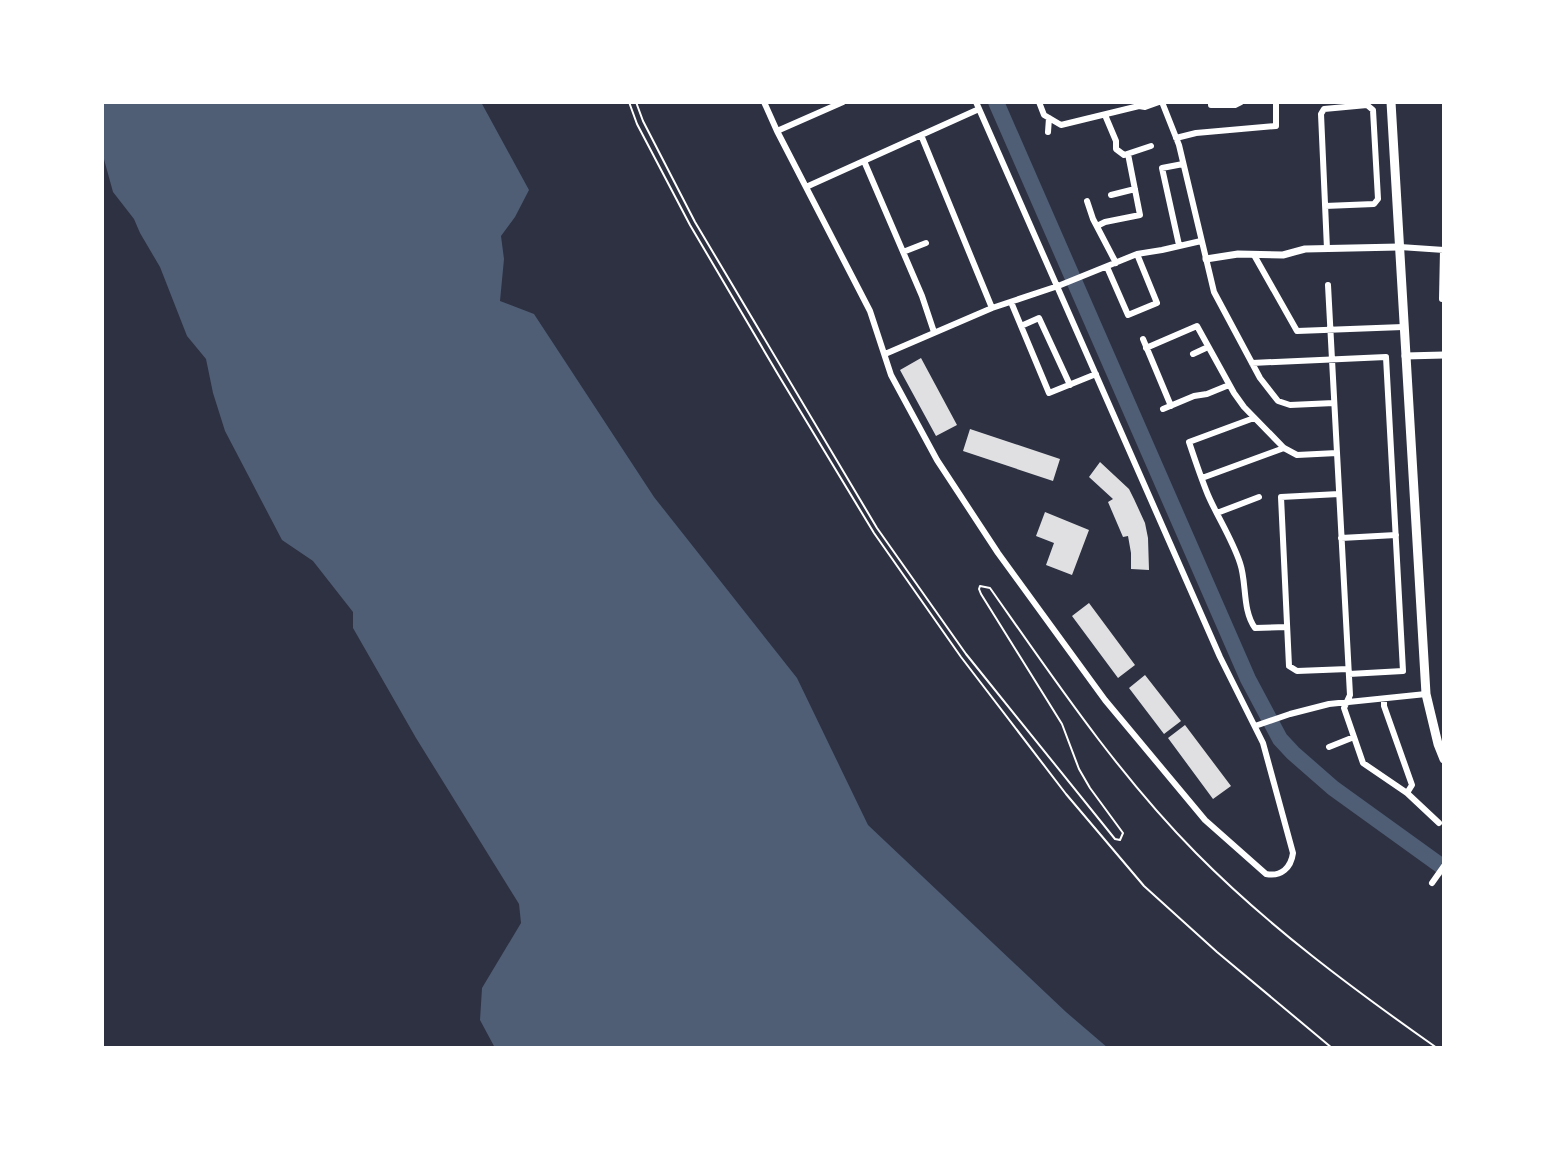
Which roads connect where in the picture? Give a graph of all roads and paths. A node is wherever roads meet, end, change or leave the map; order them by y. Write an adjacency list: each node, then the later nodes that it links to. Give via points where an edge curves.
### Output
1 (629, 102): 90 (path, via 690,225 779,376 874,533 961,657 1144,886)
2 (636, 102): 91 (path, via 695,222 877,528 966,654 1115,839 1123,833 1090,788 1062,724 980,586 990,588 1122,768 1195,852 1330,969)
3 (764, 102): 16 (street)
4 (843, 102): 11 (street)
5 (1039, 102): 15 (street)
6 (1160, 102): 14 (street); 19 (street)
7 (1211, 102): 8 (street)
8 (1241, 102)
9 (1276, 102): 19 (street, via 1276,126)
10 (1391, 102): 33 (main road)
11 (833, 104): 16 (street)
12 (1338, 105): 28 (street, via 1321,114); 28 (street, via 1367,105 1373,110 1378,199 1374,204)
13 (978, 106): 18 (street); 43 (street)
14 (1105, 115): 15 (street, via 1061,125); 21 (street, via 1116,149)
15 (1049, 118): 17 (street)
16 (777, 131): 24 (street)
17 (1048, 132)
18 (921, 135): 22 (street); 46 (street)
19 (1176, 138): 23 (street)
20 (1151, 146): 21 (street)
21 (1128, 154): 25 (street)
22 (864, 161): 24 (street); 36 (street)
23 (1183, 164): 30 (street); 32 (street, via 1162,168)
24 (806, 187): 54 (street, via 870,311)
25 (1135, 189): 26 (street); 29 (street, via 1140,215)
26 (1111, 195)
27 (1087, 201): 29 (street)
28 (1325, 206): 34 (street)
29 (1097, 226): 40 (street)
30 (1201, 241): 32 (street); 39 (street)
31 (926, 243): 36 (street)
32 (1179, 245): 37 (street)
33 (1399, 247): 34 (street); 35 (street); 48 (main road)
34 (1327, 249): 38 (street)
35 (1444, 250): 44 (street)
36 (903, 252): 50 (street)
37 (1137, 254): 40 (street); 41 (street, via 1157,303 1128,315)
38 (1254, 255): 39 (street); 49 (street, via 1297,331)
39 (1206, 259): 59 (street, via 1214,292)
40 (1116, 263): 41 (street)
41 (1107, 267): 43 (street)
42 (1328, 285): 49 (street)
43 (1058, 286): 45 (street); 60 (street)
44 (1444, 299)
45 (1011, 302): 46 (street); 47 (street)
46 (992, 308): 50 (street)
47 (1021, 326): 61 (street, via 1039,318); 61 (street, via 1049,393)
48 (1403, 327): 49 (street); 57 (main road)
49 (1331, 330): 58 (street)
50 (934, 332): 54 (street)
51 (1143, 339): 53 (street)
52 (1208, 347): 53 (street, via 1197,326); 55 (street); 62 (street)
53 (1146, 348): 64 (street)
54 (885, 354): 82 (street, via 937,460 1105,700 1205,820 1274,876 1285,871 1293,853)
55 (1193, 354)
56 (1444, 355): 57 (street)
57 (1405, 356): 79 (main road)
58 (1332, 359): 59 (street); 63 (street); 75 (street, via 1386,357)
59 (1252, 363): 63 (street, via 1278,401)
60 (1096, 374): 61 (street); 82 (street)
61 (1070, 385)
62 (1229, 385): 64 (street); 66 (street)
63 (1334, 403): 68 (street)
64 (1171, 406): 65 (street)
65 (1163, 409)
66 (1254, 418): 67 (street); 69 (street, via 1189,442)
67 (1284, 448): 68 (street, via 1297,455); 69 (street)
68 (1337, 453): 71 (street)
69 (1202, 478): 74 (street)
70 (1243, 494): 73 (street)
71 (1339, 494): 76 (street); 77 (street, via 1281,497)
72 (1259, 497): 73 (street)
73 (1246, 502): 74 (street)
74 (1217, 513): 77 (street, via 1239,561 1251,623 1255,628)
75 (1396, 535): 76 (street); 78 (street, via 1403,671)
76 (1341, 538): 78 (street)
77 (1287, 627): 78 (street, via 1289,666 1297,671)
78 (1348, 672): 81 (street)
79 (1426, 694): 80 (street); 85 (main road)
80 (1384, 699): 81 (street); 86 (street, via 1412,785)
81 (1348, 702): 82 (street); 83 (street, via 1344,708)
82 (1255, 726)
83 (1354, 737): 84 (street); 86 (street, via 1363,763)
84 (1329, 747)
85 (1444, 759)
86 (1407, 793): 87 (street)
87 (1439, 823)
88 (1444, 866): 89 (street)
89 (1432, 883)
90 (1332, 1048)
91 (1437, 1048)

